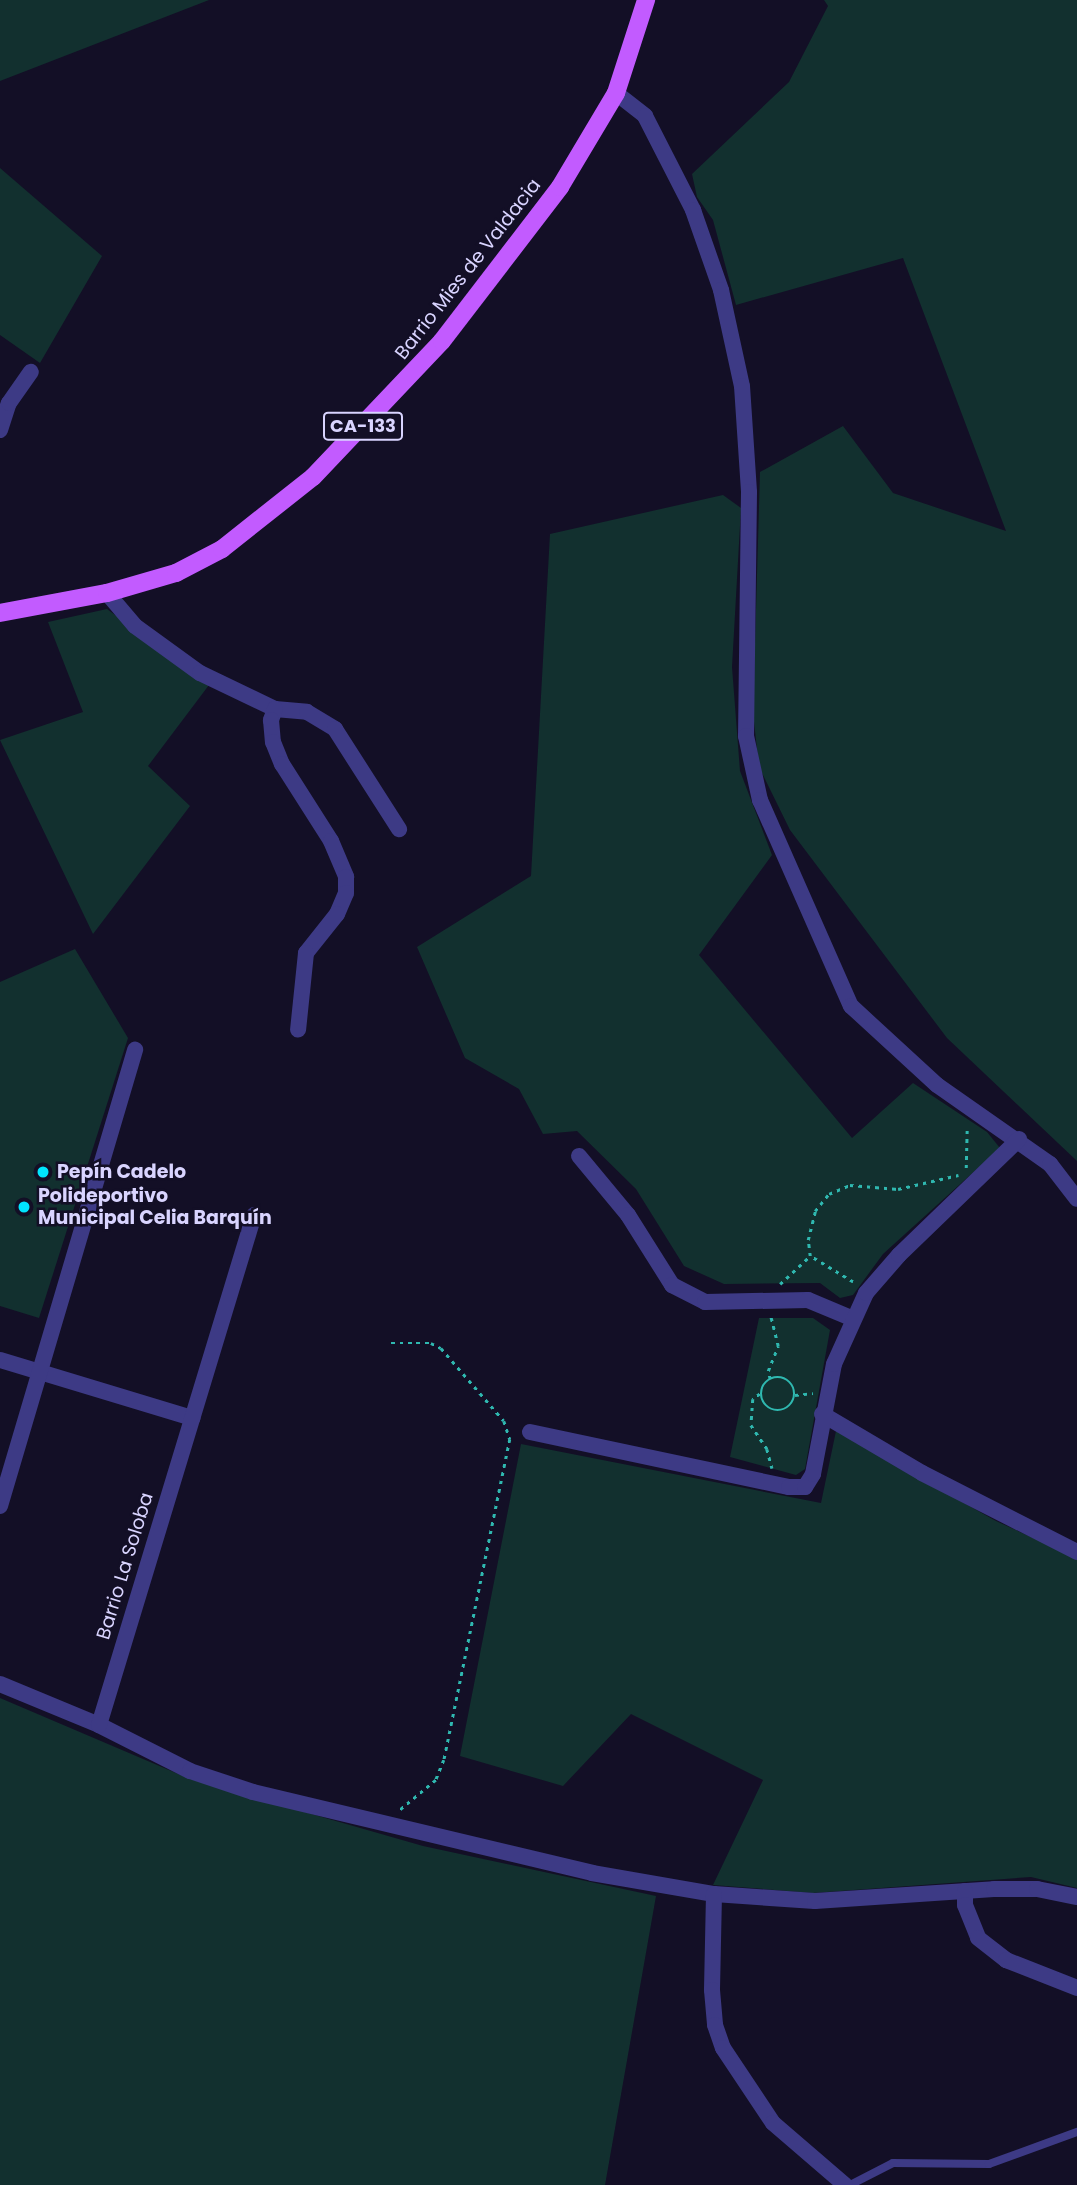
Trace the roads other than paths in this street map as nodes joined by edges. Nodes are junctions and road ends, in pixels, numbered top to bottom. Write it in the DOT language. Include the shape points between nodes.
graph roads {
  1 [pos="646,0"];
  2 [pos="616,93"];
  3 [pos="31,372"];
  4 [pos="0,430"];
  5 [pos="107,593"];
  6 [pos="0,613"];
  7 [pos="275,709"];
  8 [pos="399,829"];
  9 [pos="298,1030"];
  10 [pos="135,1050"];
  11 [pos="1019,1139"];
  12 [pos="579,1156"];
  13 [pos="1077,1199"];
  14 [pos="254,1215"];
  15 [pos="851,1318"];
  16 [pos="0,1360"];
  17 [pos="40,1372"];
  18 [pos="822,1415"];
  19 [pos="192,1418"];
  20 [pos="530,1432"];
  21 [pos="0,1506"];
  22 [pos="1077,1552"];
  23 [pos="0,1684"];
  24 [pos="99,1725"];
  25 [pos="965,1891"];
  26 [pos="714,1894"];
  27 [pos="1077,1897"];
  28 [pos="1077,1988"];
  29 [pos="1077,2132"];
  30 [pos="847,2185"];
  1 -- 2 [label="main road, CA-133"];
  2 -- 5 [label="main road, Barrio Mies de Valdacia / CA-133" via="559,187 487,286 407,382 313,477 222,549 176,573"];
  2 -- 11 [label="street" via="645,116 692,210 721,290 742,386 749,492 746,736 760,800 851,1006 937,1085"];
  3 -- 4 [label="street" via="9,403"];
  5 -- 6 [label="main road, Barrio Mies de Valdacia / CA-133"];
  5 -- 7 [label="street" via="135,626 200,673"];
  7 -- 8 [label="street" via="307,712 335,729"];
  7 -- 9 [label="street" via="271,720 278,753 331,841 346,877 346,892 337,914 306,953"];
  10 -- 17 [label="street"];
  11 -- 13 [label="street" via="1050,1164"];
  11 -- 15 [label="street" via="898,1255"];
  12 -- 15 [label="street" via="628,1215 672,1285 705,1302 808,1300"];
  14 -- 19 [label="street, Barrio La Soloba"];
  15 -- 18 [label="street"];
  16 -- 17 [label="street"];
  17 -- 19 [label="street"];
  17 -- 21 [label="street"];
  18 -- 20 [label="street" via="810,1482 801,1488"];
  18 -- 22 [label="street"];
  19 -- 24 [label="street, Barrio La Soloba"];
  23 -- 24 [label="street"];
  24 -- 26 [label="street" via="190,1771 253,1792 592,1873"];
  25 -- 26 [label="street" via="815,1901"];
  25 -- 27 [label="street" via="1037,1889"];
  25 -- 28 [label="street" via="965,1905 978,1938 1006,1960"];
  26 -- 30 [label="street" via="712,1990 715,2025 723,2048 772,2123"];
  29 -- 30 [label="lane" via="989,2164 893,2163"];
}
